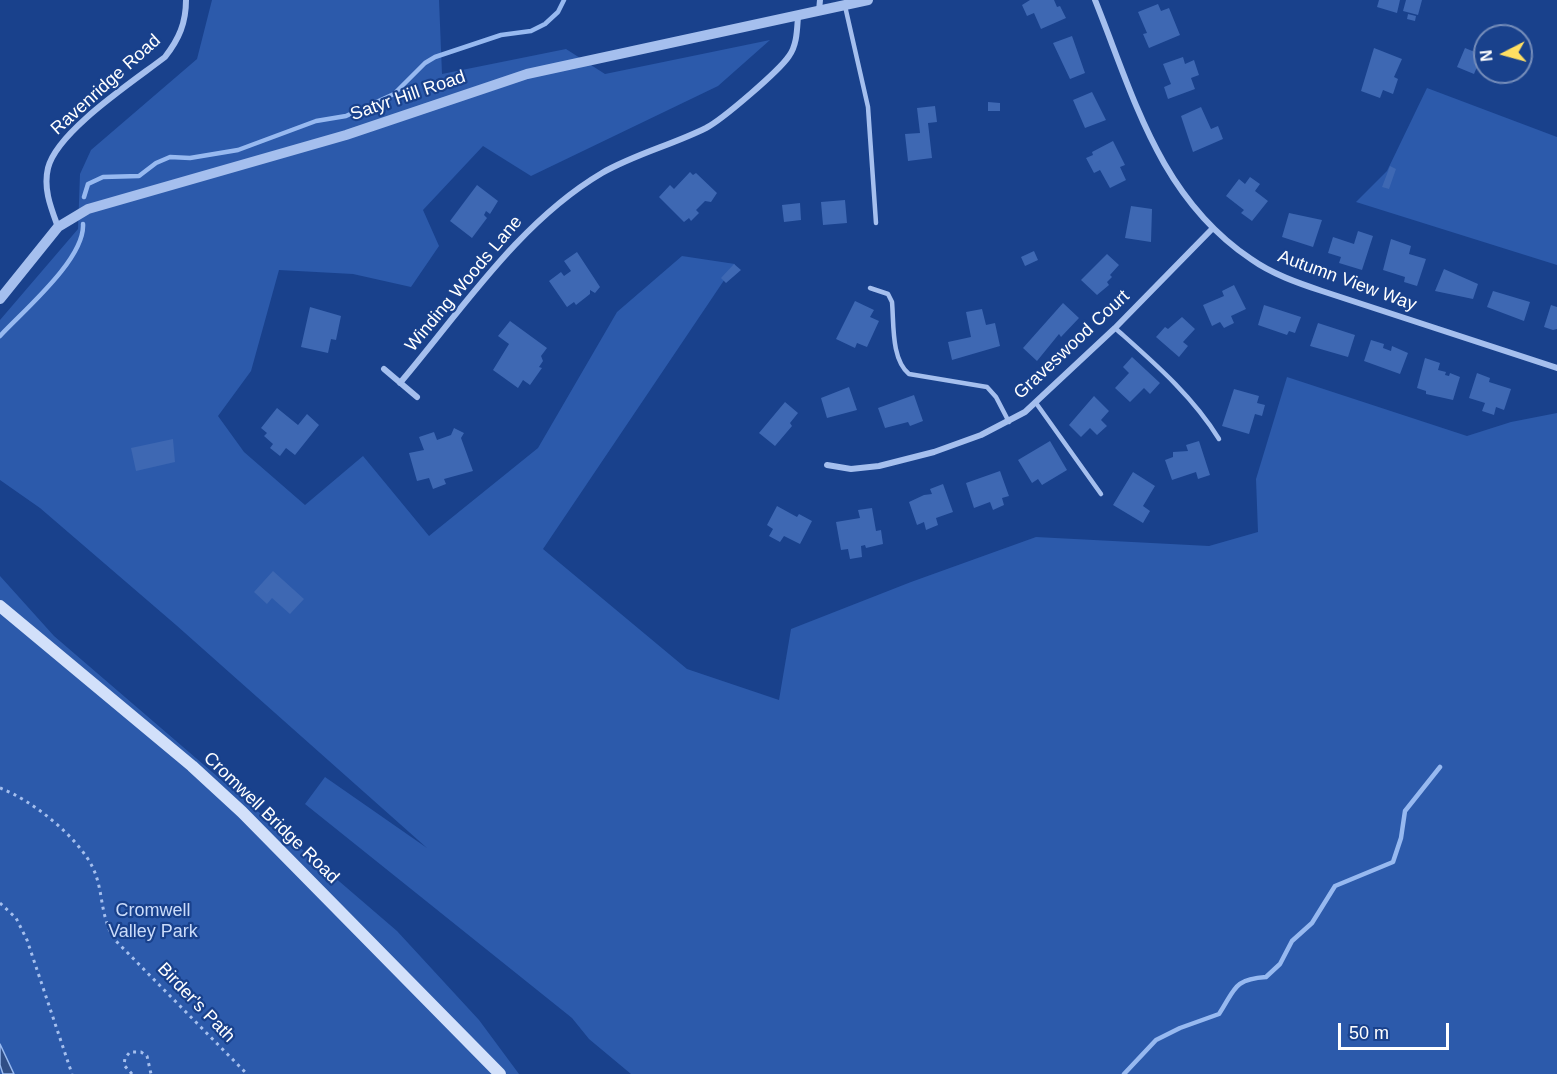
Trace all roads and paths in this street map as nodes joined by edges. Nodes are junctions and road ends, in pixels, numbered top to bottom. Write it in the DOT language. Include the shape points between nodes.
graph roads {
  1 [pos="186,0"];
  2 [pos="820,0"];
  3 [pos="868,0"];
  4 [pos="1095,0"];
  5 [pos="845,6"];
  6 [pos="819,12"];
  7 [pos="798,16"];
  8 [pos="876,223"];
  9 [pos="58,227"];
  10 [pos="1212,229"];
  11 [pos="870,288"];
  12 [pos="0,299"];
  13 [pos="1115,328"];
  14 [pos="1557,368"];
  15 [pos="384,369"];
  16 [pos="400,383"];
  17 [pos="417,397"];
  18 [pos="1036,403"];
  19 [pos="1009,422"];
  20 [pos="1219,439"];
  21 [pos="826,465"];
  22 [pos="1101,494"];
  23 [pos="0,606"];
  24 [pos="0,788"];
  25 [pos="0,903"];
  26 [pos="72,1074"];
  27 [pos="132,1074"];
  28 [pos="151,1074"];
  29 [pos="247,1074"];
  30 [pos="500,1074"];
  1 -- 9 [label="street, Ravenridge Road" via="183,27 165,57 80,124 54,153 47,187"];
  2 -- 6 [label="street"];
  3 -- 5 [label="street, Satyr Hill Road"];
  4 -- 10 [label="street, Autumn View Way" via="1153,145 1178,188"];
  5 -- 6 [label="street, Satyr Hill Road"];
  5 -- 8 [label="lane" via="868,107"];
  6 -- 7 [label="street, Satyr Hill Road"];
  7 -- 9 [label="street, Satyr Hill Road" via="527,74 346,135 82,211"];
  7 -- 16 [label="street, Winding Woods Lane" via="795,45 782,64 707,127 627,159 543,216"];
  9 -- 12 [label="street, Satyr Hill Road"];
  10 -- 13 [label="street, Graveswood Court"];
  10 -- 14 [label="street, Autumn View Way" via="1252,260 1294,281"];
  11 -- 19 [label="lane" via="888,294 892,302 902,368 909,374 987,387"];
  13 -- 18 [label="street, Graveswood Court"];
  13 -- 20 [label="lane" via="1189,397"];
  15 -- 16 [label="street"];
  16 -- 17 [label="street"];
  18 -- 19 [label="street, Graveswood Court"];
  18 -- 22 [label="lane"];
  19 -- 21 [label="street, Graveswood Court" via="934,452 879,466 852,469"];
  23 -- 30 [label="main road, Cromwell Bridge Road" via="242,812"];
  24 -- 29 [label="path, Birder's Path" via="27,799 73,841 93,869 106,924 114,939"];
  25 -- 26 [label="path" via="16,918 27,940"];
  27 -- 28 [label="path" via="124,1065 130,1052 147,1056"];
}
